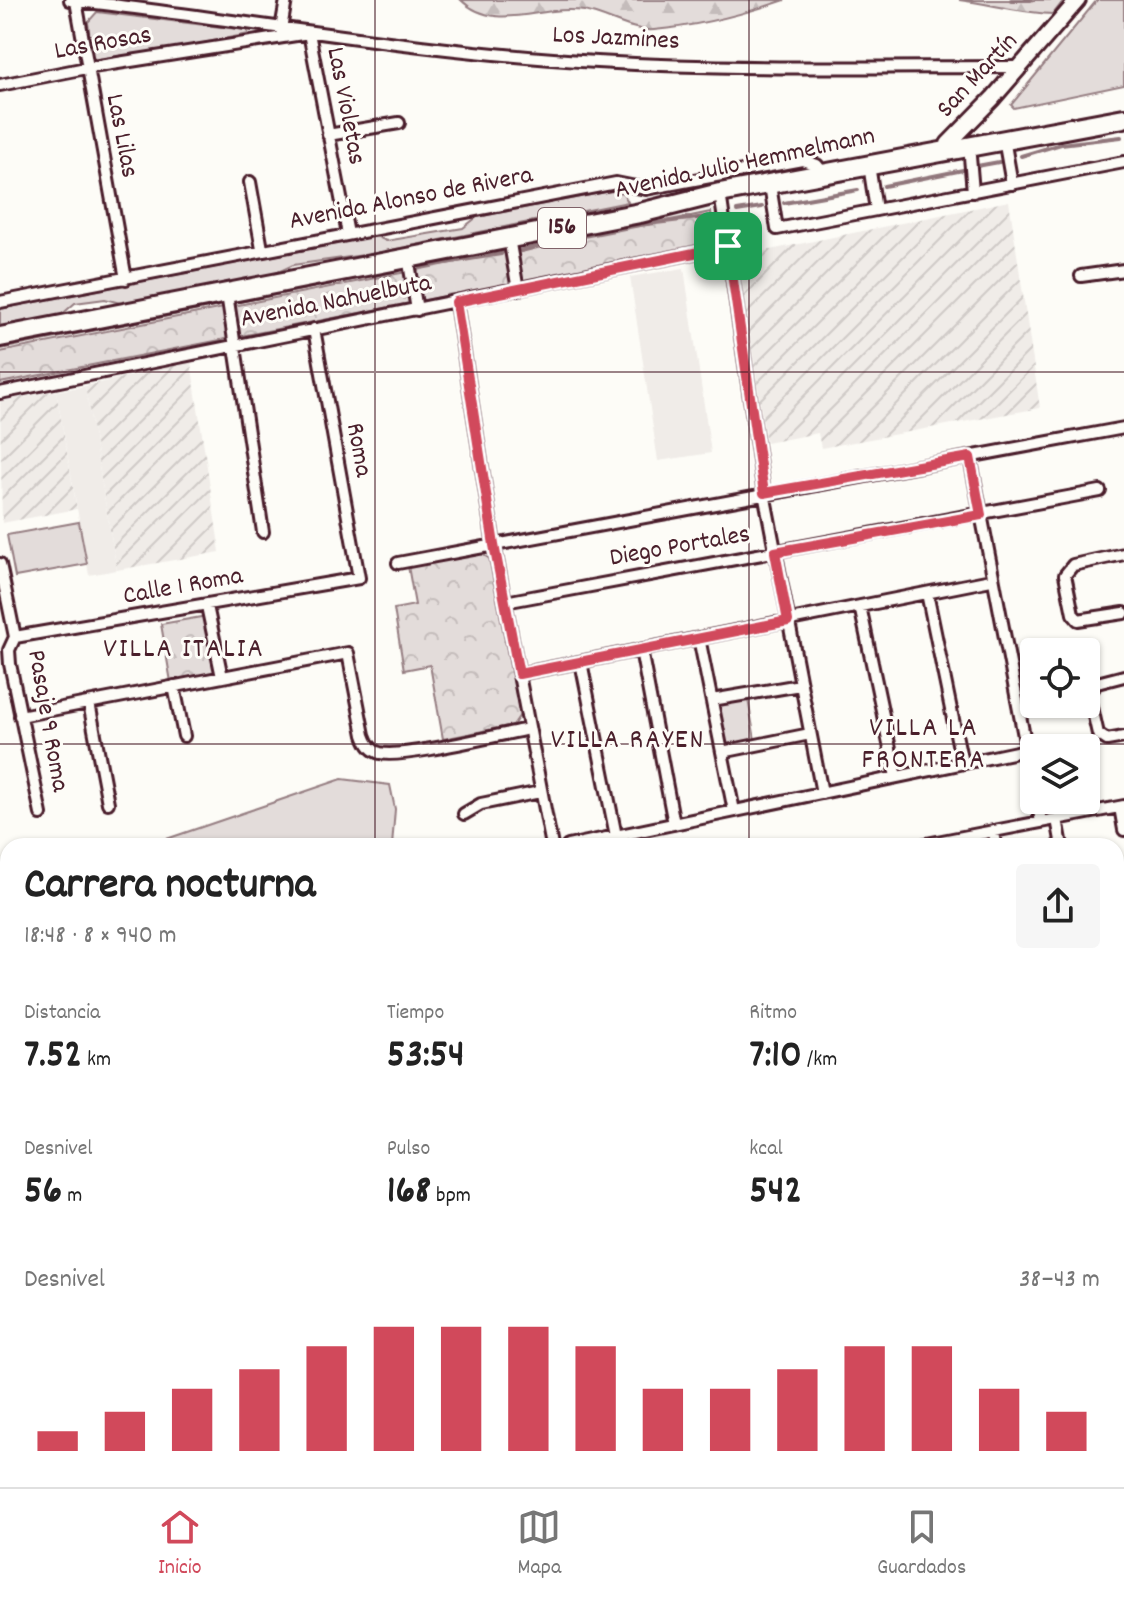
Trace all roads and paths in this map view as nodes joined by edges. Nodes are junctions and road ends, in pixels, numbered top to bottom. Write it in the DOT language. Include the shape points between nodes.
graph roads {
  1 [pos="70,0"];
  2 [pos="286,0"];
  3 [pos="1078,0"];
  4 [pos="76,1"];
  5 [pos="281,29"];
  6 [pos="309,33"];
  7 [pos="1020,67"];
  8 [pos="86,68"];
  9 [pos="0,85"];
  10 [pos="1124,118"];
  11 [pos="399,123"];
  12 [pos="328,135"];
  13 [pos="1003,138"];
  14 [pos="969,145"];
  15 [pos="948,148"];
  16 [pos="1124,162"];
  17 [pos="869,165"];
  18 [pos="825,175"];
  19 [pos="250,182"];
  20 [pos="1012,184"];
  21 [pos="770,185"];
  22 [pos="973,192"];
  23 [pos="720,193"];
  24 [pos="876,210"];
  25 [pos="348,234"];
  26 [pos="509,238"];
  27 [pos="728,246"];
  28 [pos="262,249"];
  29 [pos="408,257"];
  30 [pos="1124,270"];
  31 [pos="1081,276"];
  32 [pos="126,279"];
  33 [pos="518,290"];
  34 [pos="227,294"];
  35 [pos="0,302"];
  36 [pos="456,302"];
  37 [pos="417,310"];
  38 [pos="314,329"];
  39 [pos="0,337"];
  40 [pos="236,344"];
  41 [pos="0,393"];
  42 [pos="1124,428"];
  43 [pos="970,457"];
  44 [pos="1100,491"];
  45 [pos="764,493"];
  46 [pos="981,515"];
  47 [pos="263,532"];
  48 [pos="494,545"];
  49 [pos="775,552"];
  50 [pos="1124,554"];
  51 [pos="398,563"];
  52 [pos="0,564"];
  53 [pos="359,578"];
  54 [pos="991,580"];
  55 [pos="927,593"];
  56 [pos="505,602"];
  57 [pos="207,606"];
  58 [pos="860,606"];
  59 [pos="1124,613"];
  60 [pos="788,621"];
  61 [pos="15,637"];
  62 [pos="699,638"];
  63 [pos="641,650"];
  64 [pos="581,662"];
  65 [pos="519,674"];
  66 [pos="1124,676"];
  67 [pos="222,677"];
  68 [pos="800,685"];
  69 [pos="174,686"];
  70 [pos="712,700"];
  71 [pos="89,703"];
  72 [pos="20,716"];
  73 [pos="529,729"];
  74 [pos="810,734"];
  75 [pos="1023,734"];
  76 [pos="184,736"];
  77 [pos="1124,737"];
  78 [pos="1020,751"];
  79 [pos="722,752"];
  80 [pos="962,763"];
  81 [pos="896,777"];
  82 [pos="540,792"];
  83 [pos="822,793"];
  84 [pos="108,803"];
  85 [pos="1122,806"];
  86 [pos="734,811"];
  87 [pos="41,814"];
  88 [pos="464,814"];
  89 [pos="1040,814"];
  90 [pos="1057,819"];
  91 [pos="1041,822"];
  92 [pos="674,824"];
  93 [pos="1124,830"];
  94 [pos="994,831"];
  95 [pos="616,836"];
  96 [pos="550,838"];
  97 [pos="606,838"];
  98 [pos="958,838"];
  99 [pos="995,838"];
  100 [pos="1061,838"];
  1 -- 4 [label="street, Los Jazmines"];
  2 -- 5 [label="street"];
  3 -- 7 [label="street, San Martín"];
  4 -- 5 [label="street, Los Jazmines"];
  4 -- 8 [label="street, Las Lilas"];
  5 -- 6 [label="street, Los Jazmines"];
  6 -- 7 [label="street, Los Jazmines" via="596,62"];
  6 -- 8 [label="street, Las Rosas"];
  6 -- 12 [label="street, Las Violetas"];
  7 -- 15 [label="street, San Martín"];
  8 -- 9 [label="street, Las Rosas"];
  8 -- 32 [label="street, Las Lilas"];
  10 -- 13 [label="highway, Avenida Julio Hemmelmann / 156"];
  11 -- 12 [label="street"];
  12 -- 25 [label="street, Las Violetas"];
  13 -- 14 [label="highway, Avenida Julio Hemmelmann / 156"];
  13 -- 20 [label="street"];
  14 -- 15 [label="highway, Avenida Julio Hemmelmann / 156"];
  14 -- 22 [label="street"];
  15 -- 17 [label="highway, Avenida Julio Hemmelmann / 156"];
  16 -- 20 [label="street"];
  17 -- 18 [label="highway, Avenida Julio Hemmelmann / 156"];
  17 -- 24 [label="street"];
  18 -- 21 [label="highway, Avenida Julio Hemmelmann / 156"];
  18 -- 25 [label="street, Avenida Alonso de Rivera" via="817,165 802,160 646,189 616,183"];
  19 -- 28 [label="street"];
  20 -- 22 [label="street"];
  21 -- 23 [label="highway, Avenida Julio Hemmelmann / 156"];
  21 -- 24 [label="street" via="777,229"];
  22 -- 24 [label="street"];
  23 -- 26 [label="highway, Avenida Julio Hemmelmann / 156"];
  23 -- 27 [label="street"];
  25 -- 28 [label="street, Avenida Alonso de Rivera"];
  26 -- 29 [label="highway, Avenida Julio Hemmelmann / 156"];
  26 -- 33 [label="street"];
  27 -- 33 [label="street, Avenida Nahuelbuta"];
  27 -- 45 [label="street"];
  28 -- 32 [label="street, Avenida Alonso de Rivera"];
  29 -- 34 [label="highway, Avenida Julio Hemmelmann / 156"];
  29 -- 37 [label="street"];
  30 -- 31 [label="street"];
  32 -- 35 [label="street, Avenida Alonso de Rivera"];
  33 -- 36 [label="street, Avenida Nahuelbuta"];
  34 -- 39 [label="highway, Avenida Julio Hemmelmann / 156"];
  34 -- 40 [label="street"];
  36 -- 37 [label="street, Avenida Nahuelbuta"];
  36 -- 48 [label="street"];
  37 -- 38 [label="street, Avenida Nahuelbuta"];
  38 -- 40 [label="street, Avenida Nahuelbuta"];
  38 -- 53 [label="street, Roma"];
  40 -- 41 [label="street, Avenida Nahuelbuta"];
  40 -- 47 [label="street"];
  42 -- 43 [label="street"];
  43 -- 45 [label="street"];
  43 -- 46 [label="street"];
  44 -- 46 [label="street, Diego Portales"];
  45 -- 48 [label="street"];
  45 -- 49 [label="street"];
  46 -- 49 [label="street, Diego Portales"];
  46 -- 54 [label="street"];
  48 -- 51 [label="street"];
  48 -- 56 [label="street"];
  49 -- 56 [label="street, Diego Portales"];
  49 -- 60 [label="street"];
  50 -- 59 [label="street" via="1073,565 1065,575 1078,620"];
  52 -- 61 [label="street, Pasaje 9 Roma"];
  53 -- 57 [label="street, Calle 1 Roma"];
  54 -- 55 [label="street"];
  54 -- 75 [label="street"];
  55 -- 58 [label="street"];
  55 -- 80 [label="street"];
  56 -- 65 [label="street"];
  57 -- 61 [label="street, Calle 1 Roma"];
  57 -- 67 [label="street"];
  58 -- 60 [label="street"];
  58 -- 81 [label="street"];
  60 -- 62 [label="street"];
  60 -- 68 [label="street"];
  61 -- 72 [label="street, Pasaje 9 Roma" via="9,650"];
  62 -- 63 [label="street"];
  62 -- 70 [label="street"];
  63 -- 64 [label="street"];
  63 -- 92 [label="street"];
  64 -- 65 [label="street"];
  64 -- 95 [label="street"];
  65 -- 73 [label="street"];
  66 -- 77 [label="street" via="1094,684 1089,694 1098,734 1107,740"];
  67 -- 69 [label="street"];
  67 -- 73 [label="street" via="348,653 369,746 386,754"];
  68 -- 70 [label="street"];
  68 -- 74 [label="street"];
  69 -- 71 [label="street"];
  69 -- 76 [label="street"];
  70 -- 79 [label="street"];
  71 -- 72 [label="street"];
  71 -- 84 [label="street"];
  72 -- 87 [label="street, Pasaje 9 Roma"];
  73 -- 82 [label="street"];
  74 -- 79 [label="street"];
  74 -- 83 [label="street"];
  78 -- 80 [label="street"];
  79 -- 86 [label="street"];
  80 -- 81 [label="street"];
  81 -- 83 [label="street"];
  82 -- 88 [label="street" via="481,804"];
  82 -- 96 [label="street"];
  83 -- 86 [label="street"];
  85 -- 90 [label="street"];
  85 -- 93 [label="street"];
  86 -- 92 [label="street"];
  89 -- 91 [label="street"];
  90 -- 91 [label="street"];
  90 -- 100 [label="street"];
  91 -- 94 [label="street"];
  92 -- 95 [label="street"];
  94 -- 98 [label="street"];
  94 -- 99 [label="street"];
  95 -- 97 [label="street"];
}
